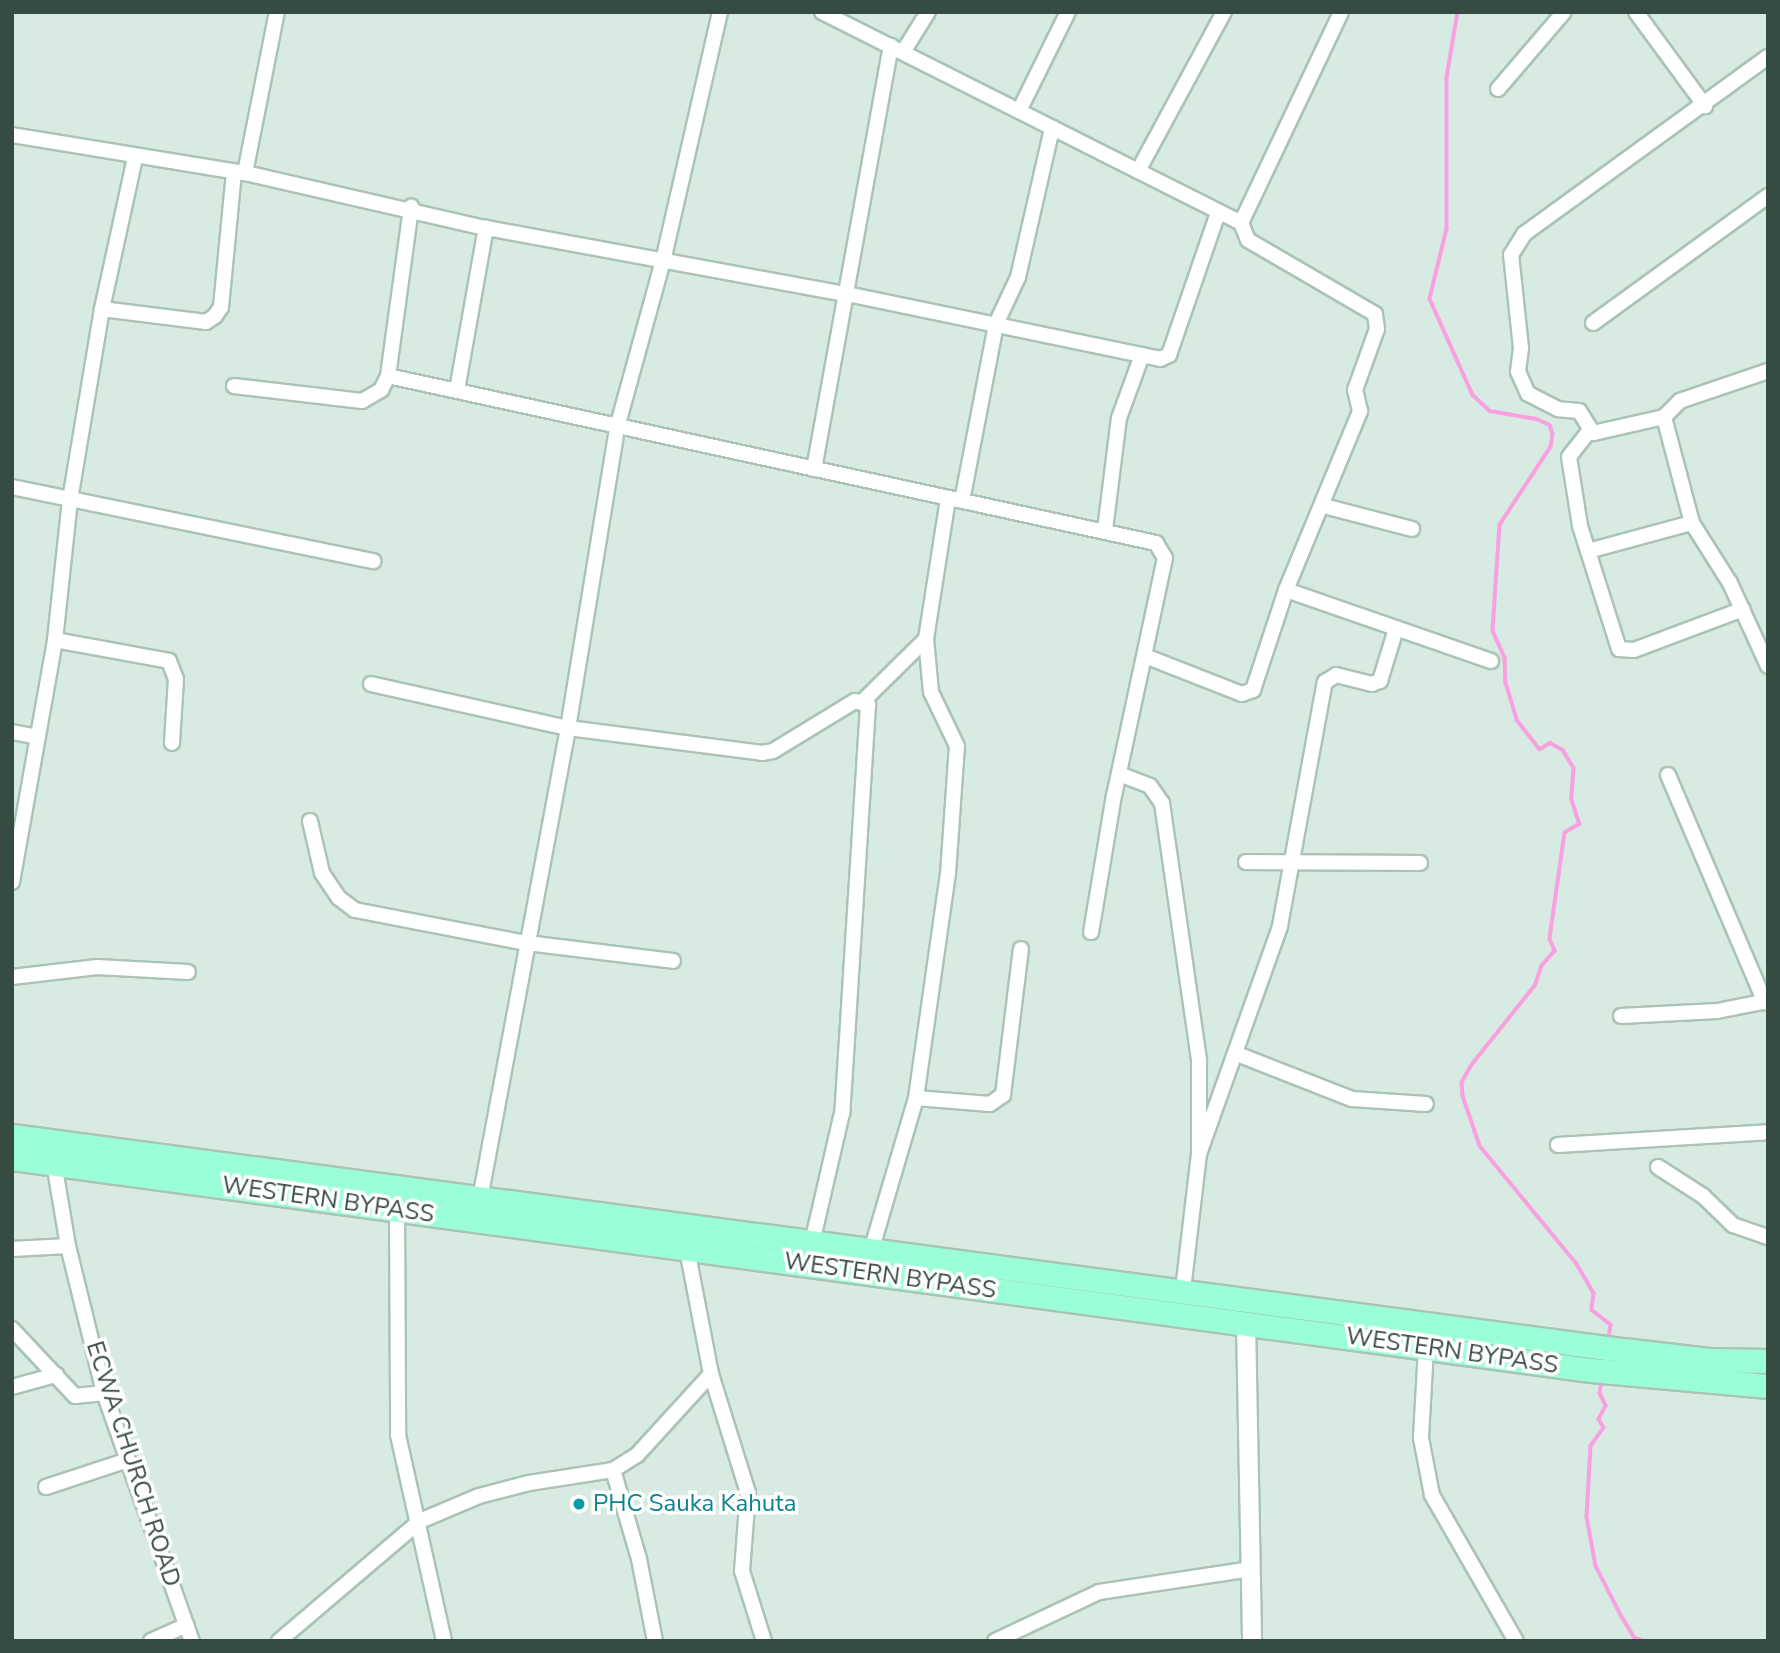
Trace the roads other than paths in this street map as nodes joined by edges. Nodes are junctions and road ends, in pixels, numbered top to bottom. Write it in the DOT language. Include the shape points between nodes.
graph roads {
  1 [pos="277,12"];
  2 [pos="720,12"];
  3 [pos="822,12"];
  4 [pos="860,12"];
  5 [pos="928,12"];
  6 [pos="1068,12"];
  7 [pos="1224,12"];
  8 [pos="1341,12"];
  9 [pos="1564,12"];
  10 [pos="1636,12"];
  11 [pos="853,27"];
  12 [pos="897,49"];
  13 [pos="1768,57"];
  14 [pos="1498,89"];
  15 [pos="1705,106"];
  16 [pos="1019,111"];
  17 [pos="1052,128"];
  18 [pos="12,135"];
  19 [pos="135,158"];
  20 [pos="1138,171"];
  21 [pos="240,173"];
  22 [pos="1768,196"];
  23 [pos="411,207"];
  24 [pos="1218,213"];
  25 [pos="1241,223"];
  26 [pos="486,228"];
  27 [pos="663,261"];
  28 [pos="847,294"];
  29 [pos="102,309"];
  30 [pos="1593,323"];
  31 [pos="996,324"];
  32 [pos="1142,355"];
  33 [pos="1768,371"];
  34 [pos="388,376"];
  35 [pos="234,386"];
  36 [pos="457,390"];
  37 [pos="1664,418"];
  38 [pos="618,424"];
  39 [pos="1590,430"];
  40 [pos="814,469"];
  41 [pos="12,487"];
  42 [pos="70,500"];
  43 [pos="955,500"];
  44 [pos="1324,506"];
  45 [pos="1692,523"];
  46 [pos="1412,529"];
  47 [pos="1105,530"];
  48 [pos="1588,551"];
  49 [pos="374,562"];
  50 [pos="1286,590"];
  51 [pos="1743,609"];
  52 [pos="1396,629"];
  53 [pos="926,639"];
  54 [pos="55,640"];
  55 [pos="1145,656"];
  56 [pos="1491,661"];
  57 [pos="1768,666"];
  58 [pos="371,684"];
  59 [pos="864,700"];
  60 [pos="568,728"];
  61 [pos="12,732"];
  62 [pos="38,737"];
  63 [pos="172,743"];
  64 [pos="1119,774"];
  65 [pos="1668,775"];
  66 [pos="310,821"];
  67 [pos="1292,859"];
  68 [pos="1246,862"];
  69 [pos="1420,863"];
  70 [pos="12,882"];
  71 [pos="1091,932"];
  72 [pos="527,943"];
  73 [pos="1021,949"];
  74 [pos="673,961"];
  75 [pos="188,972"];
  76 [pos="12,977"];
  77 [pos="1766,1002"];
  78 [pos="1621,1016"];
  79 [pos="1237,1054"];
  80 [pos="916,1098"];
  81 [pos="1426,1104"];
  82 [pos="1768,1132"];
  83 [pos="12,1136"];
  84 [pos="1558,1144"];
  85 [pos="1199,1154"];
  86 [pos="12,1158"];
  87 [pos="54,1163"];
  88 [pos="1658,1167"];
  89 [pos="479,1209"];
  90 [pos="397,1210"];
  91 [pos="1768,1237"];
  92 [pos="812,1243"];
  93 [pos="68,1245"];
  94 [pos="12,1248"];
  95 [pos="687,1249"];
  96 [pos="871,1251"];
  97 [pos="1183,1290"];
  98 [pos="1246,1323"];
  99 [pos="12,1329"];
  100 [pos="1426,1348"];
  101 [pos="1768,1361"];
  102 [pos="711,1374"];
  103 [pos="56,1375"];
  104 [pos="1768,1386"];
  105 [pos="12,1387"];
  106 [pos="104,1393"];
  107 [pos="128,1460"];
  108 [pos="613,1470"];
  109 [pos="46,1487"];
  110 [pos="420,1521"];
  111 [pos="1251,1569"];
  112 [pos="187,1625"];
  113 [pos="151,1641"];
  114 [pos="192,1641"];
  115 [pos="279,1641"];
  116 [pos="444,1641"];
  117 [pos="655,1641"];
  118 [pos="764,1641"];
  119 [pos="995,1641"];
  120 [pos="1252,1641"];
  121 [pos="1516,1641"];
  1 -- 21 [label="street"];
  2 -- 27 [label="street"];
  3 -- 11 [label="street"];
  4 -- 11 [label="street"];
  5 -- 12 [label="street"];
  6 -- 16 [label="street"];
  7 -- 20 [label="street"];
  8 -- 25 [label="street"];
  9 -- 14 [label="street"];
  10 -- 15 [label="street"];
  11 -- 12 [label="street"];
  12 -- 16 [label="street"];
  12 -- 28 [label="street"];
  13 -- 15 [label="street"];
  15 -- 39 [label="street" via="1515,243 1511,255 1521,383 1535,398 1558,409 1578,411"];
  16 -- 17 [label="street"];
  17 -- 20 [label="street"];
  17 -- 31 [label="street" via="1018,277"];
  18 -- 19 [label="street"];
  19 -- 21 [label="street"];
  19 -- 29 [label="street"];
  20 -- 24 [label="street"];
  21 -- 23 [label="street"];
  21 -- 29 [label="street" via="221,307 215,316 206,322"];
  22 -- 30 [label="street"];
  23 -- 26 [label="street"];
  23 -- 34 [label="street"];
  24 -- 25 [label="street"];
  24 -- 32 [label="street" via="1169,355 1160,359"];
  25 -- 44 [label="street" via="1248,240 1371,310 1378,321 1355,390 1360,411"];
  26 -- 27 [label="street"];
  26 -- 36 [label="street"];
  27 -- 28 [label="street"];
  27 -- 38 [label="street"];
  28 -- 31 [label="street"];
  28 -- 40 [label="street"];
  29 -- 42 [label="street"];
  31 -- 32 [label="street"];
  31 -- 43 [label="street"];
  32 -- 47 [label="street" via="1119,418"];
  33 -- 37 [label="street" via="1679,401"];
  34 -- 35 [label="street" via="381,390 362,401"];
  34 -- 36 [label="street"];
  36 -- 38 [label="street"];
  37 -- 39 [label="street" via="1599,433"];
  37 -- 45 [label="street"];
  38 -- 40 [label="street"];
  38 -- 60 [label="street"];
  39 -- 48 [label="street" via="1569,457"];
  40 -- 43 [label="street"];
  41 -- 42 [label="street"];
  42 -- 49 [label="street"];
  42 -- 54 [label="street"];
  43 -- 47 [label="street"];
  43 -- 53 [label="street"];
  44 -- 46 [label="street"];
  44 -- 50 [label="street"];
  45 -- 48 [label="street"];
  45 -- 51 [label="street"];
  47 -- 55 [label="street" via="1156,543 1164,551"];
  48 -- 51 [label="street" via="1615,643 1626,652"];
  50 -- 52 [label="street"];
  50 -- 55 [label="street" via="1251,693 1242,694"];
  51 -- 57 [label="street"];
  52 -- 56 [label="street"];
  52 -- 67 [label="street" via="1380,681 1372,684 1336,675 1325,682"];
  53 -- 59 [label="street"];
  53 -- 80 [label="street" via="931,692 957,746 948,874"];
  54 -- 62 [label="street"];
  54 -- 63 [label="street" via="169,661 176,679"];
  55 -- 64 [label="street"];
  58 -- 60 [label="street"];
  59 -- 60 [label="street" via="762,752"];
  59 -- 92 [label="street" via="869,714 842,1113"];
  60 -- 72 [label="street"];
  61 -- 62 [label="street"];
  62 -- 70 [label="street"];
  64 -- 71 [label="street"];
  64 -- 85 [label="street" via="1150,786 1162,803 1199,1061"];
  65 -- 77 [label="street"];
  66 -- 72 [label="street" via="322,873 338,898 355,910"];
  67 -- 68 [label="street"];
  67 -- 69 [label="street"];
  67 -- 79 [label="street" via="1280,926"];
  72 -- 74 [label="street"];
  72 -- 89 [label="street"];
  73 -- 80 [label="street" via="1003,1095 990,1104"];
  75 -- 76 [label="street" via="97,967"];
  77 -- 78 [label="street" via="1717,1012"];
  79 -- 81 [label="street" via="1352,1099"];
  79 -- 85 [label="street"];
  80 -- 96 [label="street"];
  82 -- 84 [label="street"];
  83 -- 89 [label="main road, WESTERN BYPASS"];
  85 -- 97 [label="street"];
  86 -- 87 [label="main road, WESTERN BYPASS"];
  87 -- 90 [label="main road, WESTERN BYPASS"];
  87 -- 93 [label="street, ECWA CHURCH ROAD"];
  88 -- 91 [label="street" via="1703,1196 1733,1225"];
  89 -- 90 [label="main road, WESTERN BYPASS"];
  89 -- 92 [label="main road, WESTERN BYPASS"];
  89 -- 95 [label="main road, WESTERN BYPASS"];
  90 -- 110 [label="street" via="398,1435"];
  92 -- 96 [label="main road, WESTERN BYPASS"];
  93 -- 94 [label="street"];
  93 -- 106 [label="street, ECWA CHURCH ROAD"];
  95 -- 98 [label="main road, WESTERN BYPASS"];
  95 -- 102 [label="street"];
  96 -- 97 [label="main road, WESTERN BYPASS"];
  97 -- 101 [label="main road, WESTERN BYPASS" via="1623,1350 1708,1360"];
  98 -- 100 [label="main road, WESTERN BYPASS"];
  98 -- 111 [label="street"];
  99 -- 103 [label="street"];
  100 -- 104 [label="main road, WESTERN BYPASS" via="1704,1383"];
  100 -- 121 [label="street" via="1421,1438 1432,1495"];
  102 -- 108 [label="street" via="637,1455"];
  102 -- 118 [label="street" via="748,1493 742,1570"];
  103 -- 105 [label="street"];
  103 -- 106 [label="street" via="80,1399"];
  106 -- 107 [label="street, ECWA CHURCH ROAD"];
  107 -- 109 [label="street"];
  107 -- 112 [label="street, ECWA CHURCH ROAD"];
  108 -- 110 [label="street" via="479,1496"];
  108 -- 117 [label="street" via="639,1559"];
  110 -- 115 [label="street"];
  110 -- 116 [label="street"];
  111 -- 119 [label="street" via="1099,1592"];
  111 -- 120 [label="street"];
  112 -- 113 [label="street"];
  112 -- 114 [label="street, ECWA CHURCH ROAD"];
}
